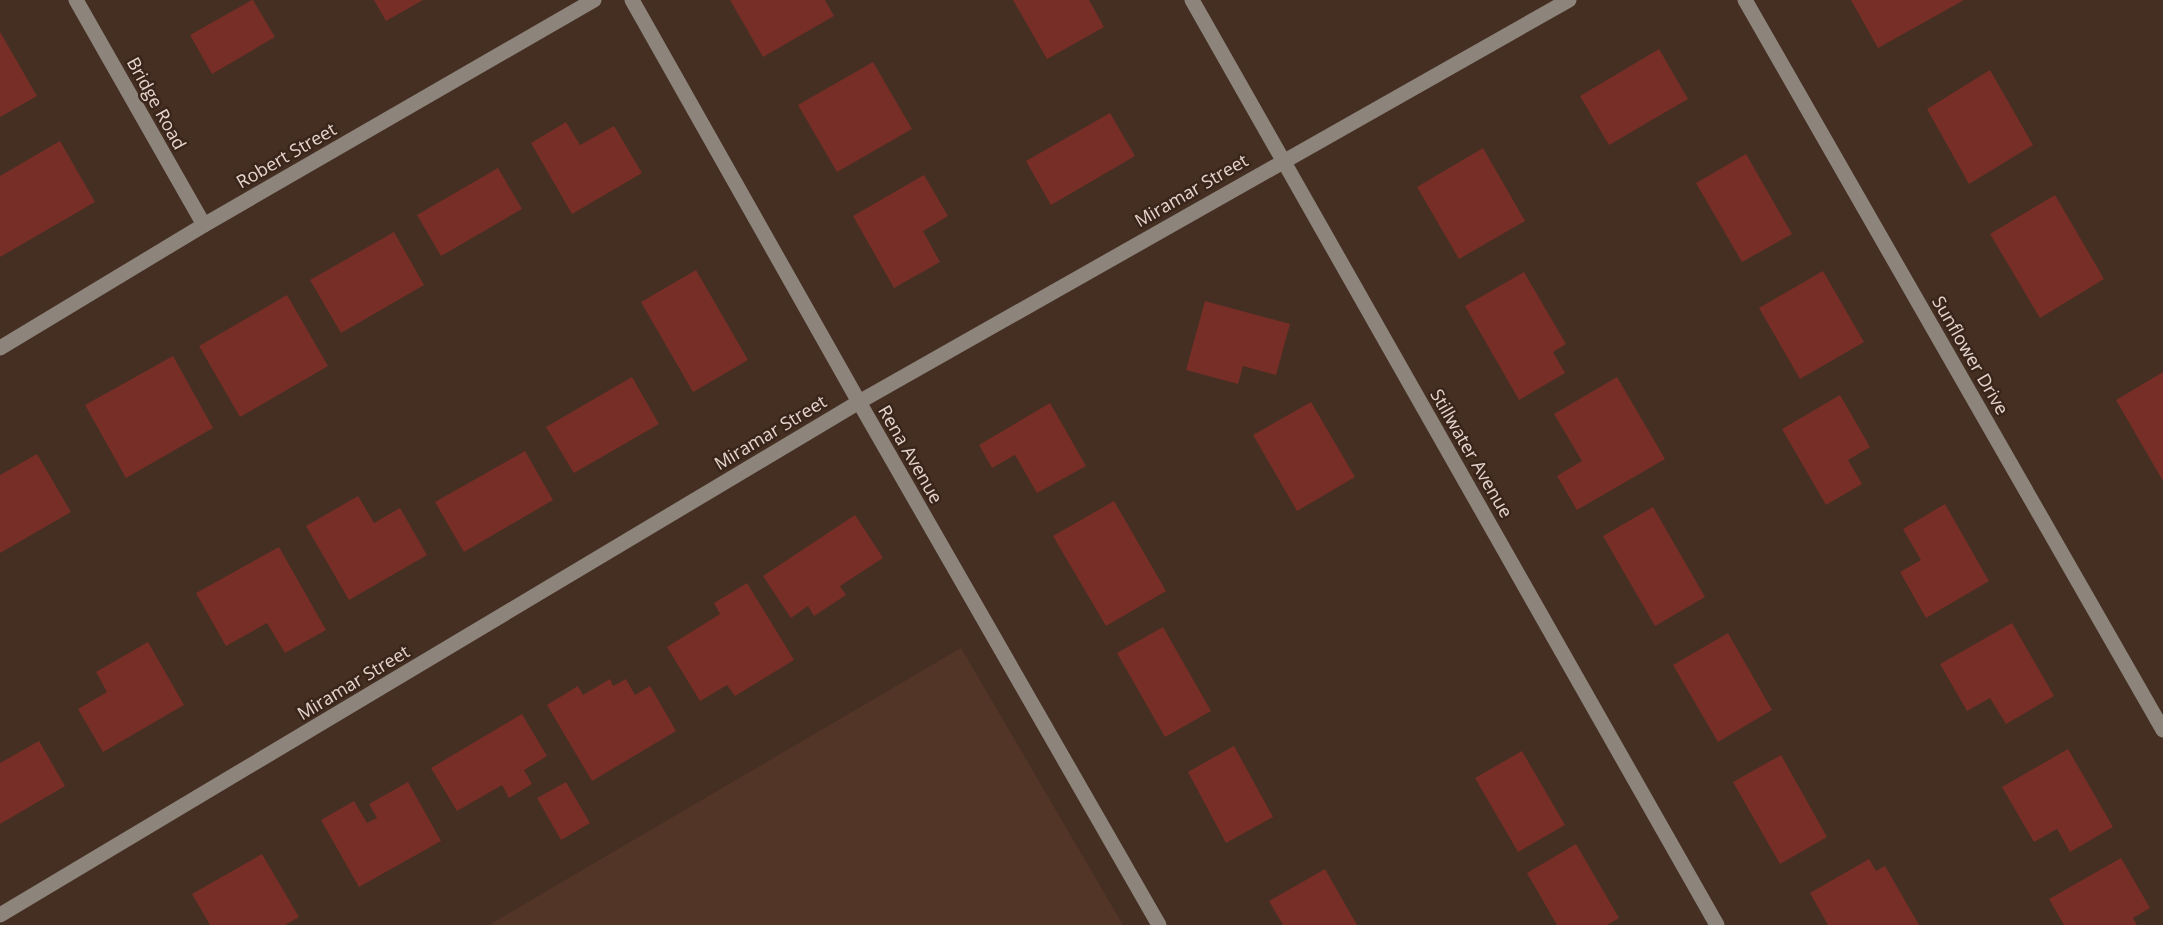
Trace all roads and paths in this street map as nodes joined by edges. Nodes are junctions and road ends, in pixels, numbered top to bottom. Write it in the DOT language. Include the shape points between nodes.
graph roads {
  1 [pos="76,0"];
  2 [pos="594,0"];
  3 [pos="632,0"];
  4 [pos="1192,0"];
  5 [pos="1569,0"];
  6 [pos="1745,0"];
  7 [pos="1283,160"];
  8 [pos="204,225"];
  9 [pos="0,348"];
  10 [pos="859,402"];
  11 [pos="2163,730"];
  12 [pos="0,915"];
  13 [pos="1159,925"];
  14 [pos="1717,925"];
  1 -- 8 [label="street, Bridge Road"];
  2 -- 8 [label="street, Robert Street"];
  3 -- 10 [label="street, Rena Avenue"];
  4 -- 7 [label="street, Stillwater Avenue"];
  5 -- 7 [label="street, Miramar Street"];
  6 -- 11 [label="street, Sunflower Drive"];
  7 -- 10 [label="street, Miramar Street"];
  7 -- 14 [label="street, Stillwater Avenue"];
  8 -- 9 [label="street, Robert Street"];
  10 -- 12 [label="street, Miramar Street"];
  10 -- 13 [label="street, Rena Avenue"];
}
